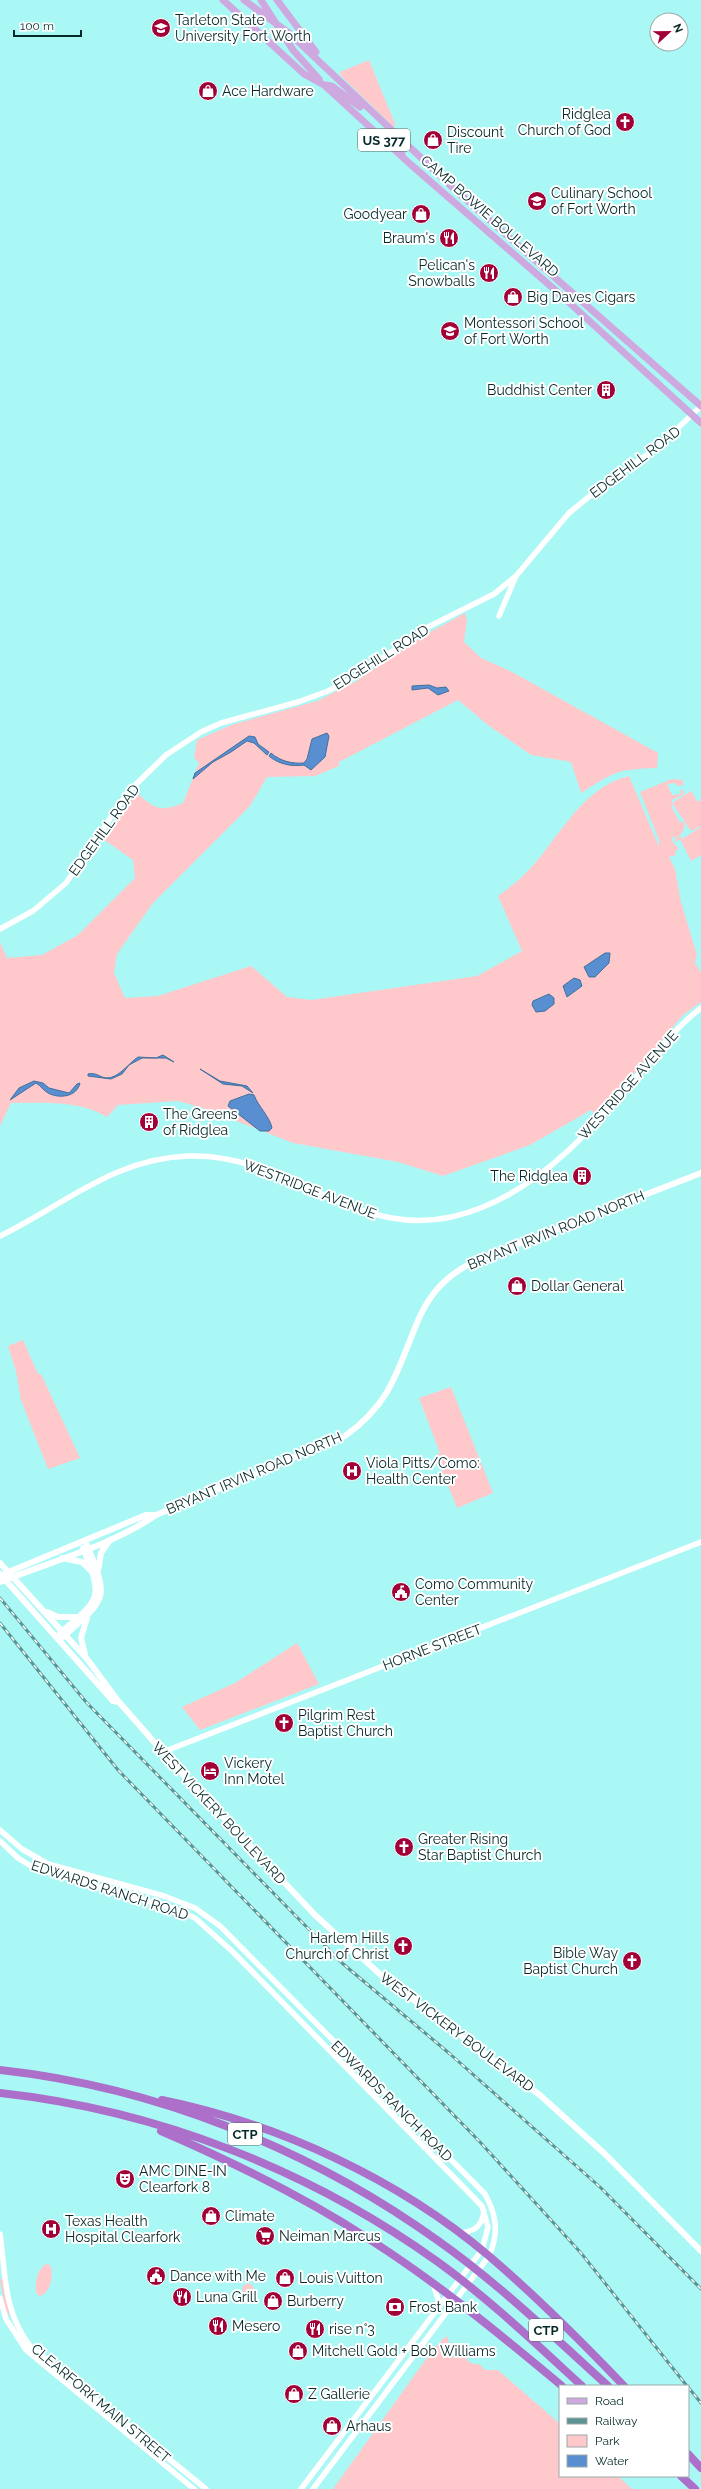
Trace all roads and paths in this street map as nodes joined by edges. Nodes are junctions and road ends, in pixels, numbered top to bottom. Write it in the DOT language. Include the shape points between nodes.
graph roads {
  1 [pos="223,0"];
  2 [pos="244,0"];
  3 [pos="261,0"];
  4 [pos="277,0"];
  5 [pos="273,20"];
  6 [pos="332,71"];
  7 [pos="324,85"];
  8 [pos="357,116"];
  9 [pos="375,116"];
  10 [pos="397,136"];
  11 [pos="403,157"];
  12 [pos="453,188"];
  13 [pos="447,195"];
  14 [pos="488,218"];
  15 [pos="482,226"];
  16 [pos="626,342"];
  17 [pos="619,350"];
  18 [pos="701,406"];
  19 [pos="693,416"];
  20 [pos="701,423"];
  21 [pos="516,576"];
  22 [pos="499,616"];
  23 [pos="0,929"];
  24 [pos="701,1008"];
  25 [pos="701,1173"];
  26 [pos="0,1236"];
  27 [pos="155,1515"];
  28 [pos="110,1540"];
  29 [pos="83,1542"];
  30 [pos="701,1542"];
  31 [pos="86,1549"];
  32 [pos="61,1558"];
  33 [pos="0,1563"];
  34 [pos="26,1568"];
  35 [pos="95,1573"];
  36 [pos="0,1575"];
  37 [pos="0,1582"];
  38 [pos="30,1596"];
  39 [pos="88,1615"];
  40 [pos="78,1617"];
  41 [pos="61,1635"];
  42 [pos="87,1659"];
  43 [pos="119,1702"];
  44 [pos="163,1752"];
  45 [pos="0,1831"];
  46 [pos="0,1841"];
  47 [pos="67,1869"];
  48 [pos="65,1878"];
  49 [pos="226,1932"];
  50 [pos="219,1939"];
  51 [pos="0,2070"];
  52 [pos="90,2085"];
  53 [pos="2,2093"];
  54 [pos="127,2117"];
  55 [pos="484,2210"];
  56 [pos="458,2233"];
  57 [pos="0,2234"];
  58 [pos="482,2250"];
  59 [pos="701,2251"];
  60 [pos="489,2256"];
  61 [pos="2,2260"];
  62 [pos="0,2268"];
  63 [pos="433,2283"];
  64 [pos="448,2296"];
  65 [pos="0,2298"];
  66 [pos="456,2301"];
  67 [pos="436,2312"];
  68 [pos="416,2339"];
  69 [pos="396,2362"];
  70 [pos="405,2364"];
  71 [pos="561,2385"];
  72 [pos="581,2385"];
  73 [pos="607,2385"];
  74 [pos="623,2385"];
  75 [pos="389,2386"];
  76 [pos="689,2455"];
  77 [pos="689,2460"];
  78 [pos="701,2470"];
  79 [pos="681,2477"];
  80 [pos="693,2487"];
  81 [pos="194,2489"];
  82 [pos="206,2489"];
  83 [pos="301,2489"];
  84 [pos="313,2489"];
  1 -- 7 [label="main road, CAMP BOWIE BOULEVARD / US 377" via="304,74"];
  2 -- 5 [label="main road, CAMP BOWIE BOULEVARD / US 377"];
  3 -- 5 [label="main road"];
  4 -- 6 [label="main road"];
  5 -- 6 [label="main road, CAMP BOWIE BOULEVARD / US 377"];
  5 -- 7 [label="main road" via="299,58"];
  6 -- 9 [label="main road, CAMP BOWIE BOULEVARD / US 377"];
  7 -- 8 [label="main road, CAMP BOWIE BOULEVARD / US 377"];
  7 -- 9 [label="main road" via="332,86"];
  8 -- 10 [label="main road" via="368,120 388,137"];
  8 -- 11 [label="main road, CAMP BOWIE BOULEVARD / US 377"];
  9 -- 10 [label="main road, CAMP BOWIE BOULEVARD / US 377"];
  10 -- 11 [label="main road"];
  10 -- 12 [label="main road, CAMP BOWIE BOULEVARD / US 377"];
  11 -- 13 [label="main road, CAMP BOWIE BOULEVARD / US 377"];
  12 -- 13 [label="main road"];
  12 -- 14 [label="main road, CAMP BOWIE BOULEVARD / US 377"];
  13 -- 15 [label="main road, CAMP BOWIE BOULEVARD / US 377"];
  14 -- 15 [label="main road"];
  14 -- 16 [label="main road, CAMP BOWIE BOULEVARD / US 377"];
  15 -- 17 [label="main road, CAMP BOWIE BOULEVARD / US 377"];
  16 -- 17 [label="main road"];
  16 -- 18 [label="main road, CAMP BOWIE BOULEVARD / US 377"];
  17 -- 19 [label="main road, CAMP BOWIE BOULEVARD / US 377"];
  18 -- 19 [label="street, EDGEHILL ROAD"];
  19 -- 20 [label="main road, CAMP BOWIE BOULEVARD / US 377"];
  19 -- 21 [label="street, EDGEHILL ROAD" via="658,447 602,486 569,513"];
  21 -- 22 [label="street"];
  21 -- 23 [label="street, EDGEHILL ROAD" via="494,594 428,627 351,679 328,691 221,723 183,743 166,755 128,792 66,883 33,911"];
  24 -- 26 [label="street, WESTRIDGE AVENUE" via="668,1038 576,1144 540,1174 494,1202 470,1212 438,1219 384,1218 353,1208 254,1166 215,1157 190,1156 152,1160 113,1173"];
  25 -- 27 [label="main road, BRYANT IRVIN ROAD NORTH" via="482,1258 458,1270 445,1280 427,1301 387,1391 359,1426 332,1443"];
  27 -- 28 [label="main road, BRYANT IRVIN ROAD NORTH" via="149,1522"];
  27 -- 29 [label="main road, BRYANT IRVIN ROAD NORTH" via="146,1515"];
  28 -- 31 [label="main road, BRYANT IRVIN ROAD NORTH"];
  28 -- 35 [label="main road" via="101,1553"];
  29 -- 31 [label="main road"];
  29 -- 34 [label="main road, BRYANT IRVIN ROAD NORTH"];
  30 -- 44 [label="street, HORNE STREET"];
  31 -- 32 [label="main road, BRYANT IRVIN ROAD NORTH"];
  31 -- 35 [label="main road"];
  32 -- 34 [label="main road, BRYANT IRVIN ROAD NORTH"];
  32 -- 35 [label="main road" via="82,1562"];
  33 -- 38 [label="main road, WEST VICKERY BOULEVARD"];
  34 -- 36 [label="main road"];
  34 -- 37 [label="main road"];
  35 -- 39 [label="main road" via="102,1594"];
  35 -- 40 [label="main road" via="96,1597"];
  36 -- 41 [label="main road, WEST VICKERY BOULEVARD"];
  38 -- 40 [label="main road" via="58,1617"];
  38 -- 41 [label="main road, WEST VICKERY BOULEVARD"];
  39 -- 41 [label="main road"];
  39 -- 42 [label="main road" via="81,1638"];
  40 -- 41 [label="main road"];
  41 -- 42 [label="main road, WEST VICKERY BOULEVARD"];
  41 -- 43 [label="main road, WEST VICKERY BOULEVARD" via="113,1701"];
  42 -- 43 [label="main road, WEST VICKERY BOULEVARD"];
  43 -- 44 [label="main road, WEST VICKERY BOULEVARD"];
  44 -- 59 [label="main road, WEST VICKERY BOULEVARD" via="333,1933 416,2003 541,2096 605,2154"];
  45 -- 47 [label="street, EDWARDS RANCH ROAD" via="22,1849 48,1864"];
  46 -- 48 [label="street, EDWARDS RANCH ROAD" via="18,1858 34,1868"];
  47 -- 48 [label="street"];
  47 -- 49 [label="street, EDWARDS RANCH ROAD" via="164,1896 189,1906"];
  48 -- 50 [label="street, EDWARDS RANCH ROAD" via="175,1909 195,1918"];
  49 -- 50 [label="street"];
  49 -- 60 [label="street, EDWARDS RANCH ROAD" via="485,2194 493,2209 496,2224 496,2238"];
  50 -- 55 [label="street, EDWARDS RANCH ROAD" via="475,2197"];
  51 -- 52 [label="highway, CTP"];
  52 -- 56 [label="highway" via="180,2103 282,2136 379,2182"];
  52 -- 73 [label="highway, CTP" via="191,2114 291,2154 382,2203 465,2261"];
  53 -- 54 [label="highway, CTP"];
  54 -- 63 [label="highway" via="217,2156 346,2225"];
  54 -- 72 [label="highway, CTP" via="226,2148 318,2188 394,2232 479,2294"];
  55 -- 56 [label="street" via="476,2229"];
  55 -- 58 [label="street, EDWARDS RANCH ROAD" via="488,2227"];
  56 -- 58 [label="highway"];
  57 -- 61 [label="street, CLEARFORK MAIN STREET"];
  58 -- 60 [label="highway"];
  58 -- 64 [label="street, EDWARDS RANCH ROAD"];
  60 -- 66 [label="street, EDWARDS RANCH ROAD"];
  60 -- 74 [label="highway" via="566,2325"];
  61 -- 62 [label="street, CLEARFORK MAIN STREET"];
  61 -- 82 [label="street, CLEARFORK MAIN STREET" via="12,2315 30,2346"];
  63 -- 64 [label="highway"];
  63 -- 67 [label="street" via="438,2300"];
  64 -- 66 [label="highway"];
  64 -- 67 [label="street, EDWARDS RANCH ROAD"];
  65 -- 81 [label="street, CLEARFORK MAIN STREET" via="6,2319 26,2350"];
  66 -- 70 [label="street, EDWARDS RANCH ROAD"];
  66 -- 71 [label="highway"];
  67 -- 68 [label="street, EDWARDS RANCH ROAD"];
  68 -- 69 [label="street, EDWARDS RANCH ROAD"];
  68 -- 70 [label="street"];
  69 -- 75 [label="street" via="397,2370"];
  69 -- 83 [label="street, EDWARDS RANCH ROAD"];
  70 -- 75 [label="street, EDWARDS RANCH ROAD"];
  75 -- 84 [label="street, EDWARDS RANCH ROAD"];
  76 -- 78 [label="highway"];
  77 -- 78 [label="highway"];
  79 -- 80 [label="highway"];
}
